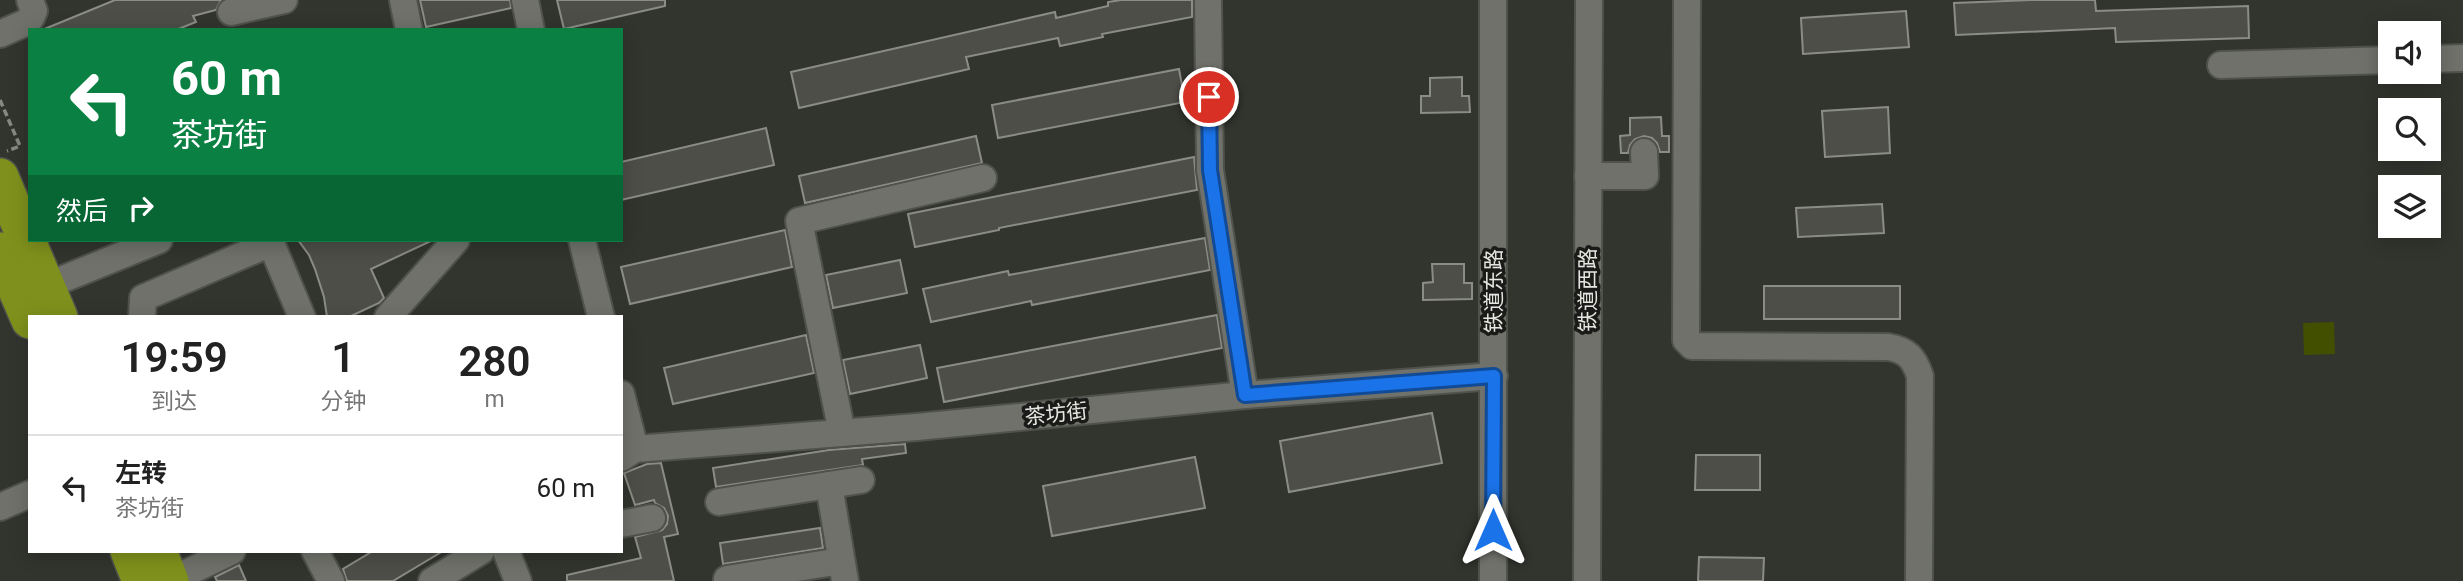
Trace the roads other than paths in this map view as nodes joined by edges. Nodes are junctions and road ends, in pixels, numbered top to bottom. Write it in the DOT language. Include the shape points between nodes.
graph roads {
  1 [pos="30,0"];
  2 [pos="284,0"];
  3 [pos="403,0"];
  4 [pos="525,0"];
  5 [pos="1208,0"];
  6 [pos="1493,0"];
  7 [pos="1589,0"];
  8 [pos="1687,0"];
  9 [pos="231,12"];
  10 [pos="409,28"];
  11 [pos="531,28"];
  12 [pos="0,34"];
  13 [pos="2463,58"];
  14 [pos="2441,59"];
  15 [pos="2378,60"];
  16 [pos="2221,65"];
  17 [pos="1644,152"];
  18 [pos="1588,176"];
  19 [pos="0,177"];
  20 [pos="983,178"];
  21 [pos="156,242"];
  22 [pos="454,242"];
  23 [pos="582,242"];
  24 [pos="0,251"];
  25 [pos="53,301"];
  26 [pos="28,315"];
  27 [pos="142,315"];
  28 [pos="301,315"];
  29 [pos="390,315"];
  30 [pos="601,315"];
  31 [pos="1494,376"];
  32 [pos="1245,395"];
  33 [pos="623,411"];
  34 [pos="842,433"];
  35 [pos="628,454"];
  36 [pos="861,480"];
  37 [pos="829,485"];
  38 [pos="28,495"];
  39 [pos="719,502"];
  40 [pos="0,507"];
  41 [pos="652,518"];
  42 [pos="623,524"];
  43 [pos="130,553"];
  44 [pos="159,553"];
  45 [pos="228,553"];
  46 [pos="331,553"];
  47 [pos="478,553"];
  48 [pos="507,553"];
  49 [pos="843,571"];
  50 [pos="727,579"];
  51 [pos="141,581"];
  52 [pos="170,581"];
  53 [pos="331,581"];
  54 [pos="432,581"];
  55 [pos="518,581"];
  56 [pos="1493,581"];
  57 [pos="1587,581"];
  58 [pos="1919,581"];
  1 -- 12 [label="street" via="31,18"];
  2 -- 9 [label="street"];
  3 -- 10 [label="street"];
  4 -- 11 [label="street"];
  5 -- 32 [label="street" via="1210,170"];
  6 -- 31 [label="street, 铁道东路"];
  7 -- 18 [label="street, 铁道西路"];
  8 -- 58 [label="street" via="1686,340 1692,346 1888,347 1911,355 1920,376"];
  13 -- 14 [label="street"];
  15 -- 16 [label="street"];
  17 -- 18 [label="street" via="1645,176"];
  18 -- 57 [label="street, 铁道西路"];
  19 -- 25 [label="highway"];
  20 -- 34 [label="street" via="799,221"];
  21 -- 25 [label="street"];
  22 -- 29 [label="street"];
  23 -- 30 [label="street"];
  24 -- 26 [label="highway"];
  27 -- 28 [label="street" via="143,298 271,243"];
  31 -- 32 [label="street, 茶坊街"];
  31 -- 56 [label="street, 铁道东路"];
  32 -- 34 [label="street, 茶坊街"];
  33 -- 35 [label="street"];
  34 -- 35 [label="street, 茶坊街"];
  36 -- 37 [label="street"];
  37 -- 39 [label="street"];
  37 -- 49 [label="street"];
  38 -- 40 [label="street"];
  41 -- 42 [label="street"];
  43 -- 51 [label="highway"];
  44 -- 52 [label="highway"];
  45 -- 52 [label="street"];
  46 -- 53 [label="street"];
  47 -- 54 [label="street"];
  48 -- 55 [label="street"];
  49 -- 50 [label="street"];
}
